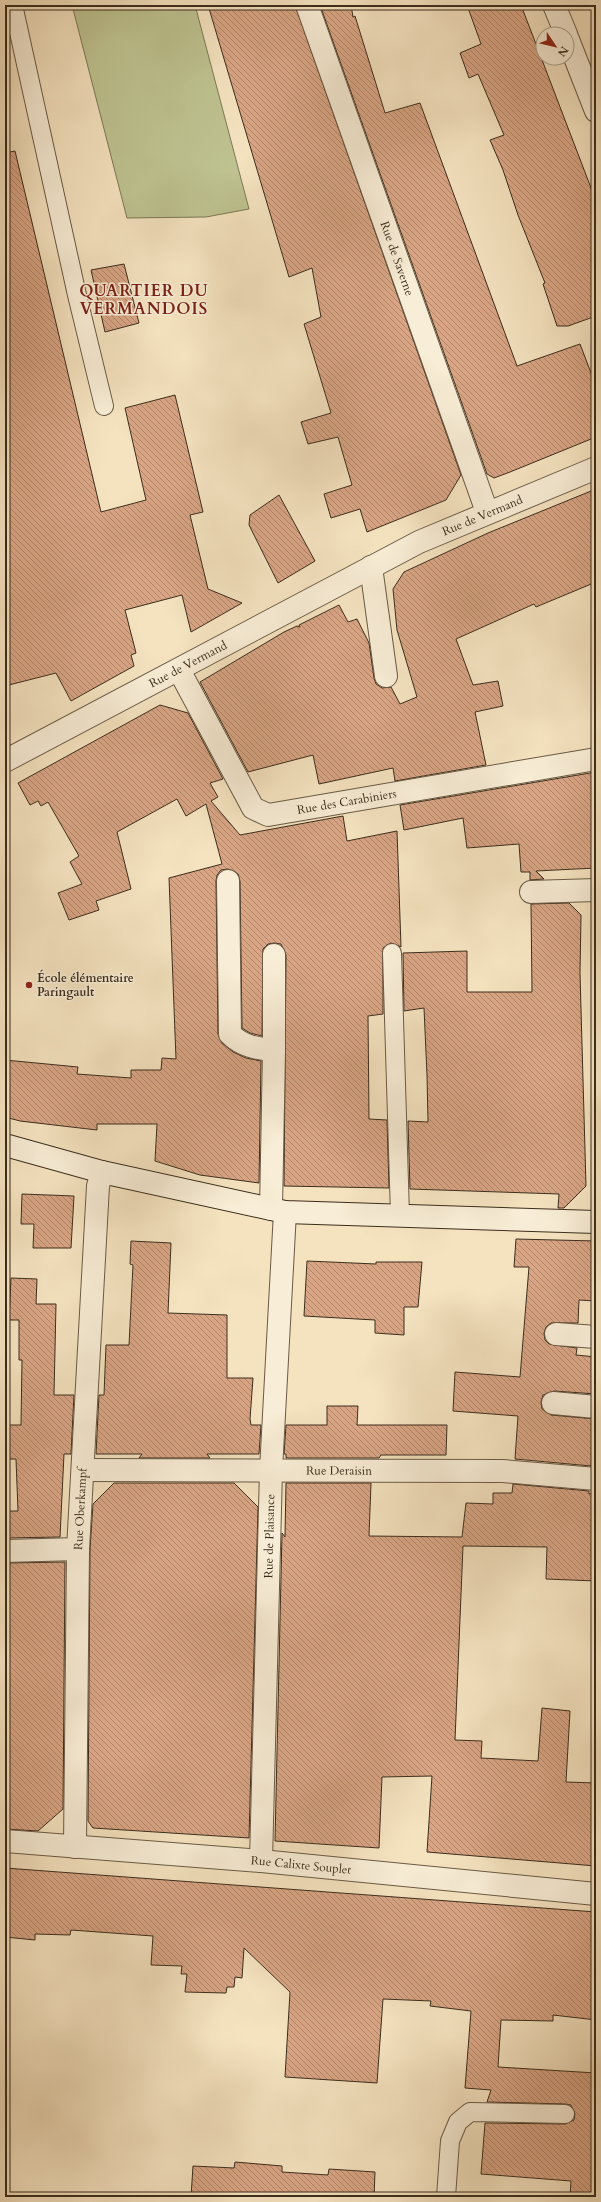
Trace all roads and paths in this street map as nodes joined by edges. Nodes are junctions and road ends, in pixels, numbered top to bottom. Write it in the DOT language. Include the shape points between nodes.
graph roads {
  1 [pos="14,5"];
  2 [pos="307,5"];
  3 [pos="554,5"];
  4 [pos="563,26"];
  5 [pos="575,57"];
  6 [pos="596,111"];
  7 [pos="104,406"];
  8 [pos="596,468"];
  9 [pos="488,512"];
  10 [pos="371,567"];
  11 [pos="179,670"];
  12 [pos="386,676"];
  13 [pos="596,759"];
  14 [pos="5,761"];
  15 [pos="228,881"];
  16 [pos="596,890"];
  17 [pos="531,892"];
  18 [pos="392,953"];
  19 [pos="274,955"];
  20 [pos="274,1050"];
  21 [pos="5,1145"];
  22 [pos="102,1172"];
  23 [pos="278,1210"];
  24 [pos="400,1215"];
  25 [pos="596,1222"];
  26 [pos="556,1334"];
  27 [pos="596,1337"];
  28 [pos="553,1403"];
  29 [pos="596,1406"];
  30 [pos="82,1470"];
  31 [pos="271,1470"];
  32 [pos="596,1479"];
  33 [pos="78,1549"];
  34 [pos="5,1551"];
  35 [pos="5,1841"];
  36 [pos="75,1847"];
  37 [pos="262,1860"];
  38 [pos="596,1894"];
  39 [pos="565,2114"];
  40 [pos="446,2197"];
  1 -- 7 [label="lane" via="77,295"];
  2 -- 9 [label="street, Rue de Saverne"];
  3 -- 4 [label="street"];
  5 -- 6 [label="street"];
  8 -- 9 [label="street, Rue de Vermand"];
  9 -- 10 [label="street, Rue de Vermand" via="419,542"];
  10 -- 11 [label="street, Rue de Vermand"];
  10 -- 12 [label="street"];
  11 -- 13 [label="street, Rue des Carabiniers" via="253,808 268,815"];
  11 -- 14 [label="street, Rue de Vermand"];
  15 -- 20 [label="street" via="230,1034 238,1043"];
  16 -- 17 [label="street"];
  18 -- 24 [label="lane"];
  19 -- 20 [label="street, Rue de Plaisance"];
  20 -- 23 [label="street, Rue de Plaisance"];
  21 -- 22 [label="street"];
  22 -- 23 [label="street"];
  22 -- 30 [label="street, Rue Oberkampf" via="98,1186"];
  23 -- 24 [label="street"];
  23 -- 31 [label="street, Rue de Plaisance"];
  24 -- 25 [label="street"];
  26 -- 27 [label="street"];
  28 -- 29 [label="street"];
  30 -- 31 [label="street, Rue Deraisin"];
  30 -- 33 [label="street, Rue Oberkampf"];
  31 -- 32 [label="street, Rue Deraisin" via="503,1471"];
  31 -- 37 [label="street, Rue de Plaisance"];
  33 -- 34 [label="street"];
  33 -- 36 [label="street, Rue Oberkampf"];
  35 -- 36 [label="street, Rue Calixte Souplet"];
  36 -- 37 [label="street, Rue Calixte Souplet"];
  37 -- 38 [label="street, Rue Calixte Souplet"];
  39 -- 40 [label="lane" via="470,2112 458,2122 450,2141"];
}
